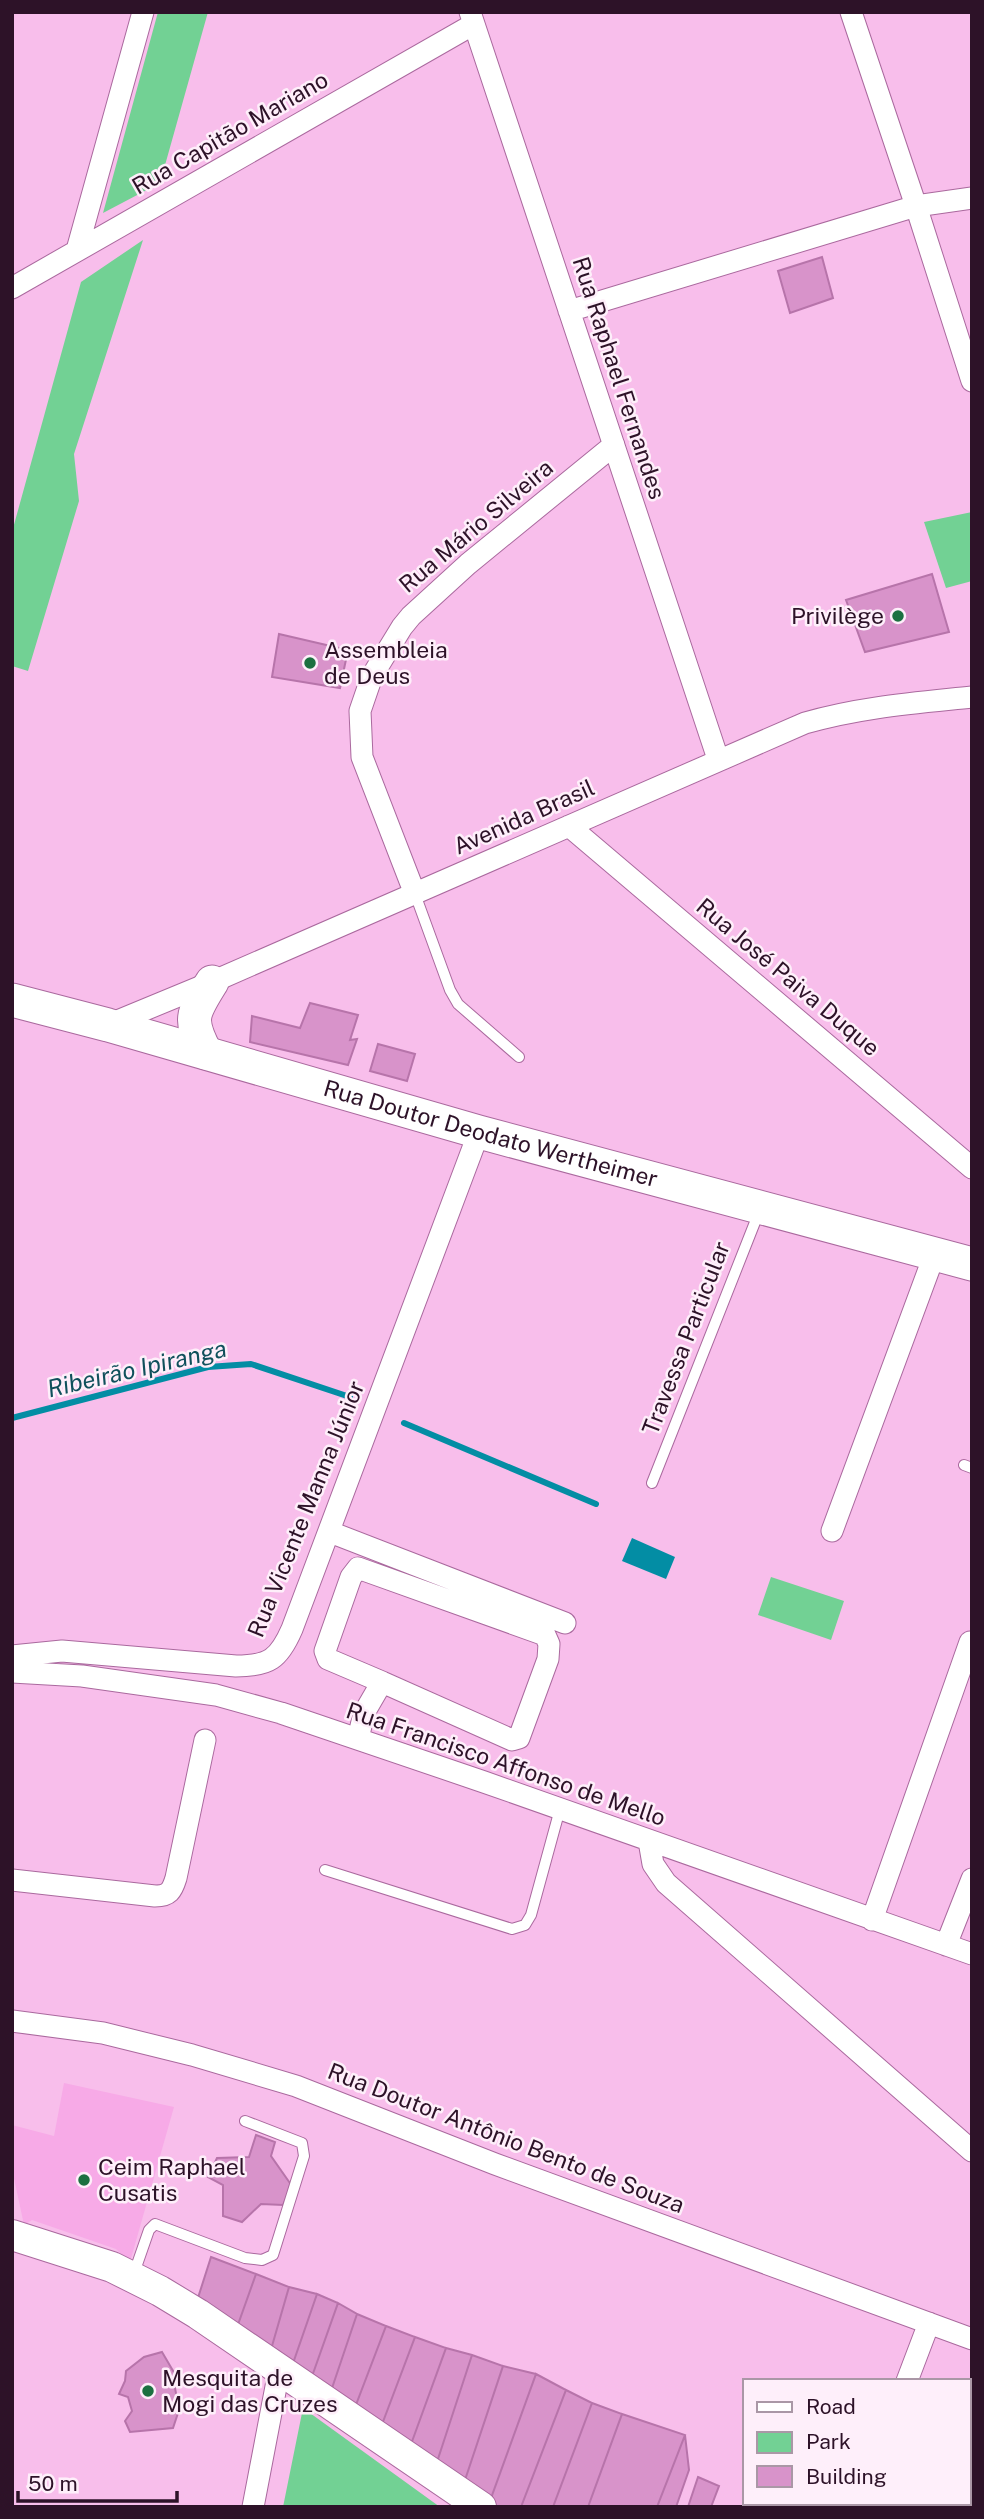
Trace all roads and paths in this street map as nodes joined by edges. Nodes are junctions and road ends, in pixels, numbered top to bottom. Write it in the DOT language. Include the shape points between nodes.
graph roads {
  1 [pos="144,12"];
  2 [pos="851,12"];
  3 [pos="472,18"];
  4 [pos="972,198"];
  5 [pos="916,206"];
  6 [pos="77,250"];
  7 [pos="12,289"];
  8 [pos="569,311"];
  9 [pos="972,381"];
  10 [pos="614,445"];
  11 [pos="972,697"];
  12 [pos="718,759"];
  13 [pos="569,826"];
  14 [pos="415,894"];
  15 [pos="212,982"];
  16 [pos="12,1000"];
  17 [pos="108,1025"];
  18 [pos="206,1053"];
  19 [pos="519,1057"];
  20 [pos="479,1132"];
  21 [pos="972,1168"];
  22 [pos="761,1208"];
  23 [pos="935,1253"];
  24 [pos="972,1264"];
  25 [pos="652,1483"];
  26 [pos="832,1531"];
  27 [pos="330,1532"];
  28 [pos="565,1623"];
  29 [pos="970,1643"];
  30 [pos="12,1656"];
  31 [pos="12,1672"];
  32 [pos="382,1682"];
  33 [pos="358,1739"];
  34 [pos="205,1740"];
  35 [pos="560,1809"];
  36 [pos="649,1842"];
  37 [pos="325,1871"];
  38 [pos="972,1879"];
  39 [pos="12,1880"];
  40 [pos="872,1920"];
  41 [pos="946,1945"];
  42 [pos="972,1954"];
  43 [pos="12,2021"];
  44 [pos="245,2122"];
  45 [pos="972,2151"];
  46 [pos="12,2235"];
  47 [pos="133,2276"];
  48 [pos="929,2323"];
  49 [pos="972,2339"];
  50 [pos="279,2371"];
  51 [pos="908,2379"];
  52 [pos="253,2507"];
  53 [pos="481,2507"];
  1 -- 6 [label="street"];
  2 -- 5 [label="street"];
  3 -- 6 [label="street, Rua Capitão Mariano"];
  3 -- 8 [label="street, Rua Raphael Fernandes"];
  4 -- 5 [label="street"];
  5 -- 8 [label="street"];
  5 -- 9 [label="street"];
  6 -- 7 [label="street, Rua Capitão Mariano"];
  8 -- 10 [label="street, Rua Raphael Fernandes"];
  10 -- 12 [label="street, Rua Raphael Fernandes"];
  10 -- 14 [label="street, Rua Mário Silveira" via="411,616 372,676 360,711 362,757"];
  11 -- 12 [label="street, Avenida Brasil" via="842,712"];
  12 -- 13 [label="street, Avenida Brasil"];
  13 -- 14 [label="street, Avenida Brasil"];
  13 -- 21 [label="street, Rua José Paiva Duque"];
  14 -- 15 [label="street, Avenida Brasil"];
  14 -- 19 [label="lane" via="458,1004"];
  15 -- 17 [label="street, Avenida Brasil"];
  15 -- 18 [label="main road" via="194,1016 194,1031"];
  16 -- 17 [label="main road, Rua Doutor Deodato Wertheimer"];
  17 -- 18 [label="main road, Rua Doutor Deodato Wertheimer"];
  18 -- 20 [label="main road, Rua Doutor Deodato Wertheimer"];
  20 -- 22 [label="main road, Rua Doutor Deodato Wertheimer"];
  20 -- 27 [label="street, Rua Vicente Manna Júnior"];
  22 -- 23 [label="main road, Rua Doutor Deodato Wertheimer"];
  22 -- 25 [label="lane, Travessa Particular"];
  23 -- 24 [label="main road, Rua Doutor Deodato Wertheimer"];
  23 -- 26 [label="street"];
  27 -- 28 [label="street"];
  27 -- 30 [label="street, Rua Vicente Manna Júnior" via="285,1646 274,1659 256,1666 236,1666 62,1651"];
  29 -- 40 [label="street"];
  31 -- 33 [label="street, Rua Francisco Affonso de Mello" via="82,1676 216,1695"];
  32 -- 32 [label="street" via="338,1665 325,1651 358,1568 545,1635 549,1643 548,1659 519,1738 512,1740"];
  32 -- 33 [label="street" via="364,1713"];
  33 -- 35 [label="street, Rua Francisco Affonso de Mello"];
  34 -- 39 [label="street" via="176,1878 168,1894"];
  35 -- 36 [label="street, Rua Francisco Affonso de Mello"];
  35 -- 37 [label="lane" via="531,1915 525,1925 512,1929"];
  36 -- 40 [label="street, Rua Francisco Affonso de Mello"];
  36 -- 45 [label="street" via="653,1864 666,1883"];
  38 -- 41 [label="street"];
  40 -- 41 [label="street, Rua Francisco Affonso de Mello"];
  41 -- 42 [label="street, Rua Francisco Affonso de Mello"];
  43 -- 48 [label="street, Rua Doutor Antônio Bento de Souza" via="103,2033 296,2086"];
  44 -- 47 [label="lane" via="302,2143 304,2156 273,2255 262,2260 245,2258 155,2224"];
  46 -- 47 [label="main road"];
  47 -- 50 [label="main road" via="198,2314"];
  48 -- 49 [label="street, Rua Doutor Antônio Bento de Souza"];
  48 -- 51 [label="street"];
  50 -- 52 [label="street"];
  50 -- 53 [label="main road"];
}
